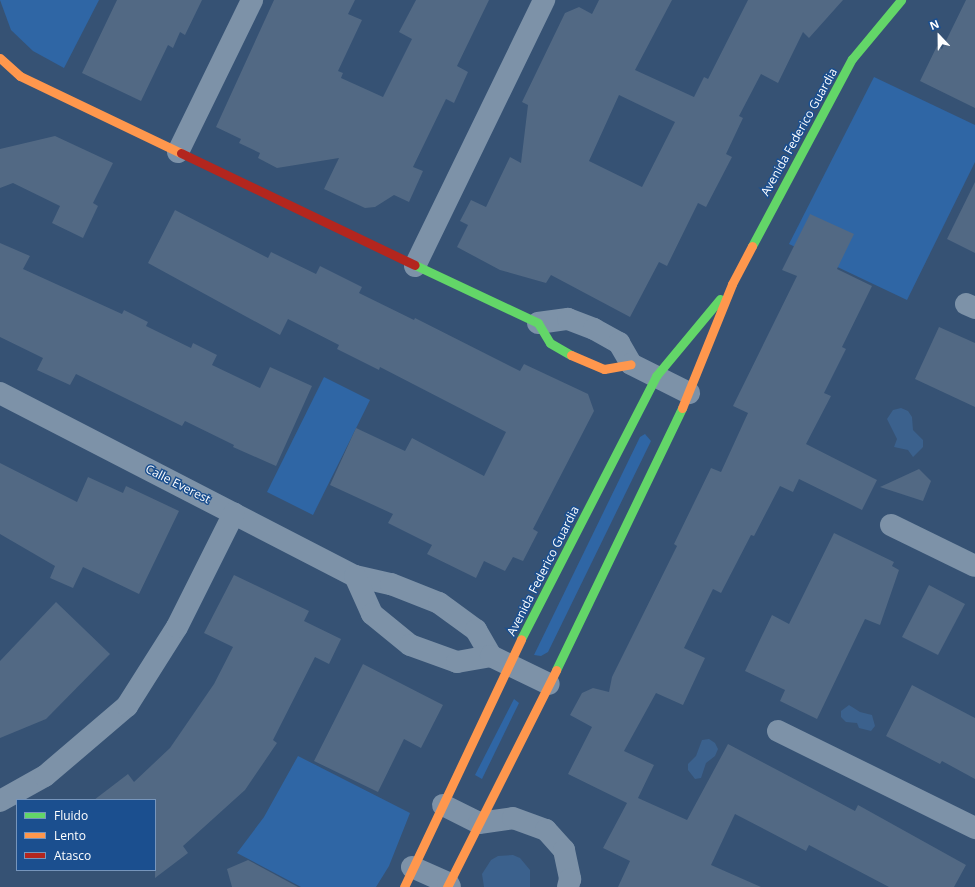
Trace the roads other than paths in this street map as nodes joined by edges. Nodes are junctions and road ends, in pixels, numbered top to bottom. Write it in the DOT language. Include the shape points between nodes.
graph roads {
  1 [pos="252,0"];
  2 [pos="544,0"];
  3 [pos="901,0"];
  4 [pos="0,58"];
  5 [pos="178,152"];
  6 [pos="415,266"];
  7 [pos="732,284"];
  8 [pos="538,323"];
  9 [pos="631,364"];
  10 [pos="656,376"];
  11 [pos="689,392"];
  12 [pos="0,393"];
  13 [pos="234,512"];
  14 [pos="891,524"];
  15 [pos="975,566"];
  16 [pos="355,576"];
  17 [pos="500,661"];
  18 [pos="549,684"];
  19 [pos="778,731"];
  20 [pos="0,801"];
  21 [pos="443,804"];
  22 [pos="479,822"];
  23 [pos="975,828"];
  24 [pos="412,867"];
  25 [pos="571,884"];
  26 [pos="448,886"];
  27 [pos="404,887"];
  1 -- 5 [label="street"];
  2 -- 6 [label="street"];
  3 -- 7 [label="street, Avenida Federico Guardia" via="852,59"];
  4 -- 5 [label="street" via="20,76"];
  5 -- 6 [label="street"];
  6 -- 8 [label="street"];
  7 -- 10 [label="street, Avenida Federico Guardia"];
  7 -- 11 [label="street, Avenida Federico Guardia"];
  8 -- 9 [label="street" via="550,343 576,358 604,368"];
  8 -- 9 [label="street" via="568,318 594,329 619,343"];
  9 -- 10 [label="street"];
  10 -- 11 [label="street"];
  10 -- 17 [label="street, Avenida Federico Guardia"];
  11 -- 18 [label="street, Avenida Federico Guardia"];
  12 -- 13 [label="street, Calle Everest"];
  13 -- 16 [label="street, Calle Everest"];
  13 -- 20 [label="street" via="177,627 127,706 45,776"];
  14 -- 15 [label="street"];
  16 -- 17 [label="street, Calle Everest" via="391,584 439,603 476,630"];
  16 -- 17 [label="street" via="372,614 410,645 457,662"];
  17 -- 18 [label="street"];
  17 -- 21 [label="street, Avenida Federico Guardia"];
  18 -- 22 [label="street, Avenida Federico Guardia"];
  19 -- 23 [label="street"];
  21 -- 22 [label="street"];
  21 -- 24 [label="street, Avenida Federico Guardia"];
  22 -- 25 [label="street" via="513,818 546,830 564,850"];
  22 -- 26 [label="street, Avenida Federico Guardia"];
  24 -- 26 [label="street"];
  24 -- 27 [label="street, Avenida Federico Guardia"];
}
